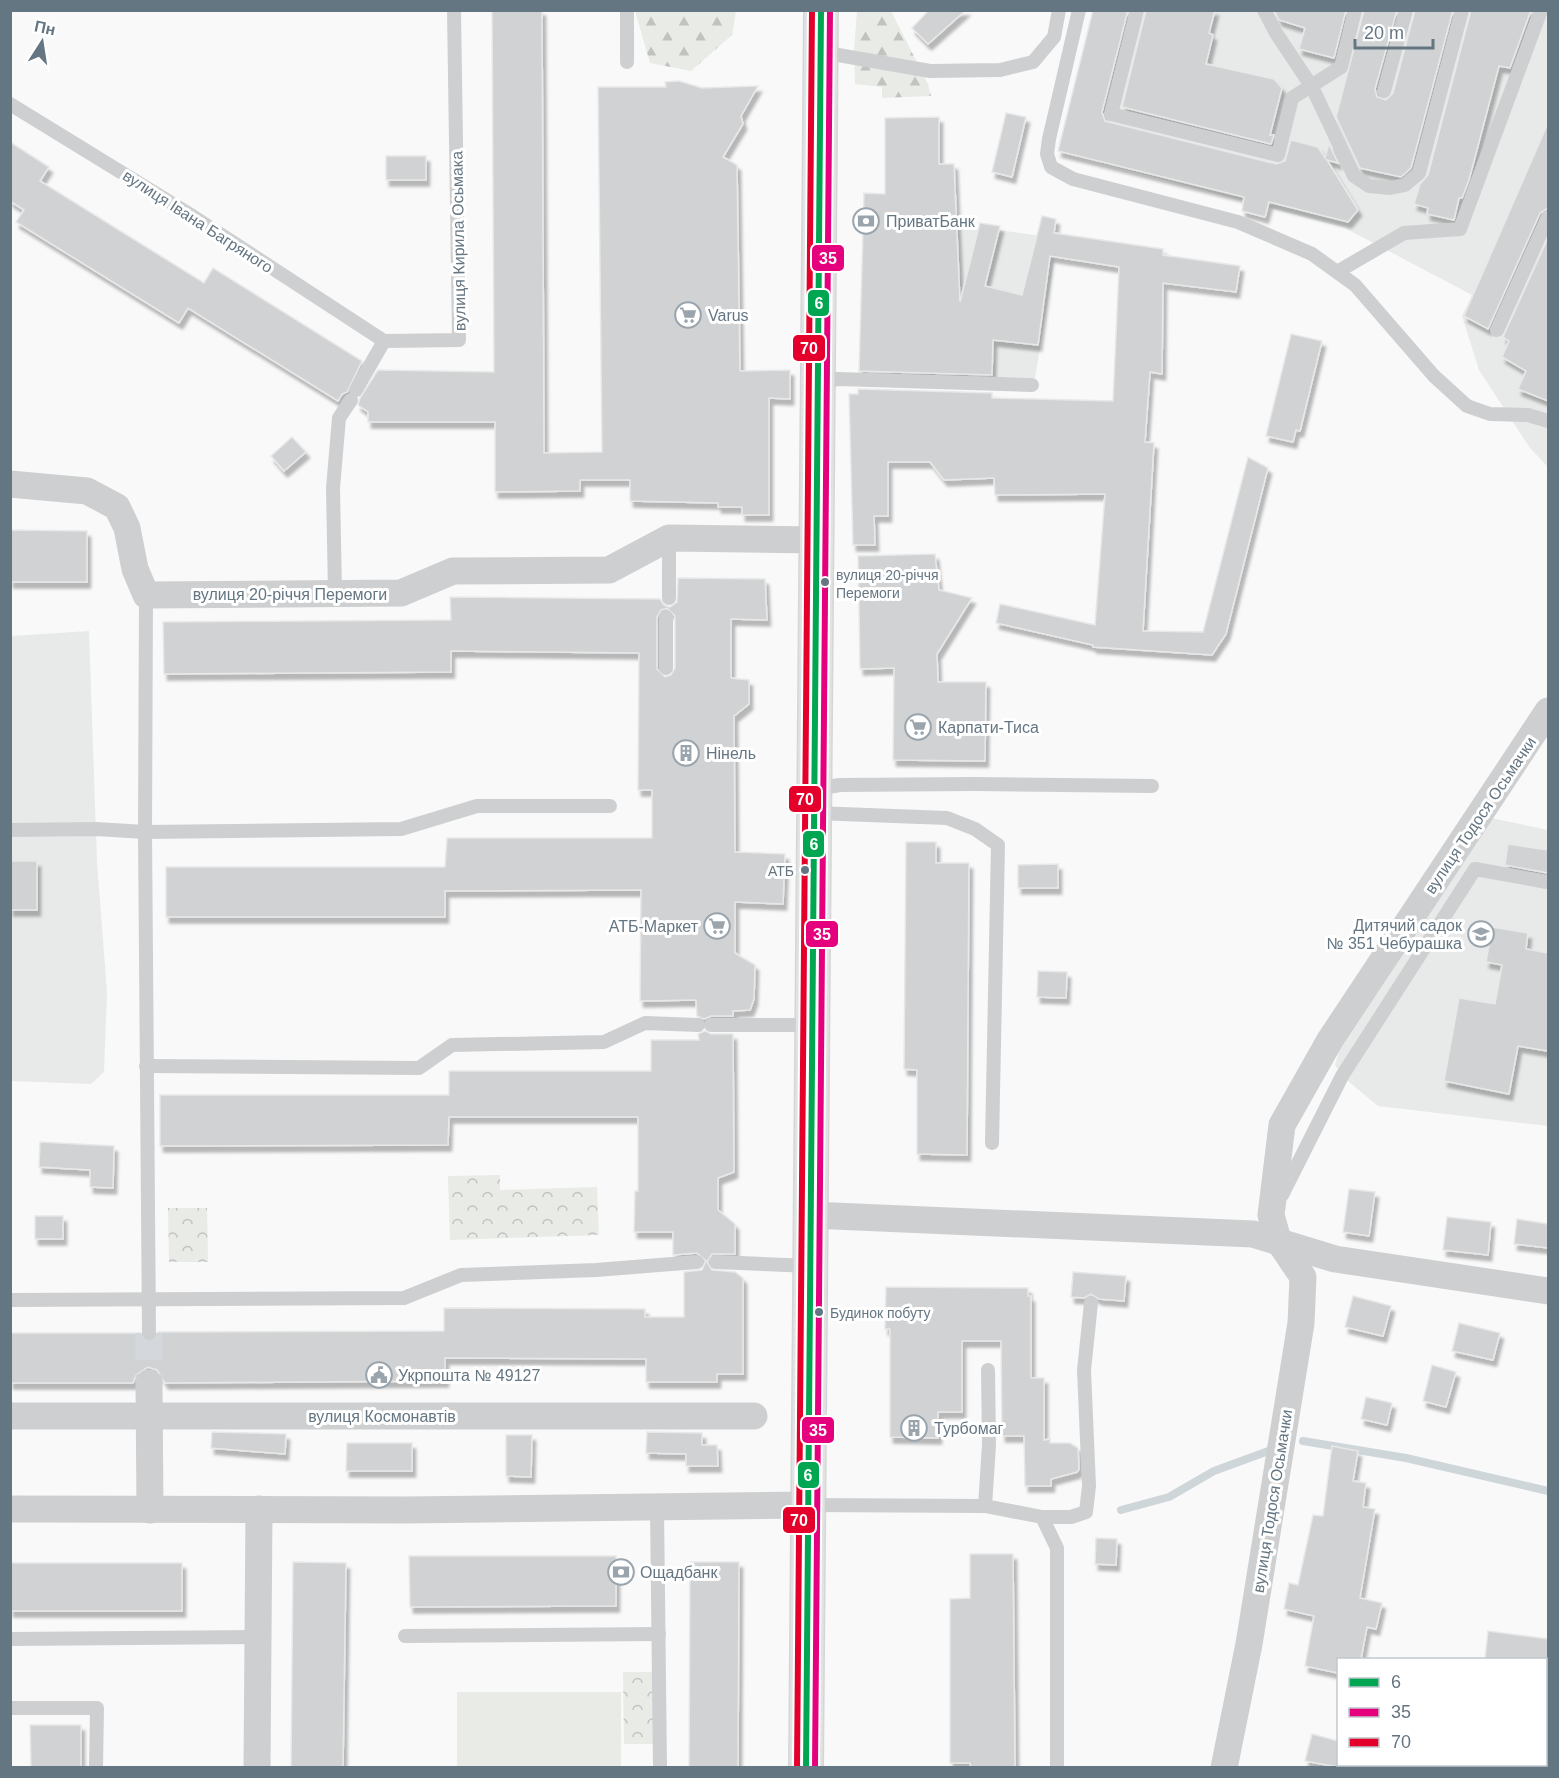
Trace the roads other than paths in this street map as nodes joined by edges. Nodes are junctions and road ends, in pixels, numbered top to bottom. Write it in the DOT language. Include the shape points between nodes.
graph roads {
  1 [pos="454,10"];
  2 [pos="627,10"];
  3 [pos="821,10"];
  4 [pos="1059,10"];
  5 [pos="1079,10"];
  6 [pos="1137,10"];
  7 [pos="1264,10"];
  8 [pos="1355,10"];
  9 [pos="1406,10"];
  10 [pos="1462,10"];
  11 [pos="1541,10"];
  12 [pos="821,52"];
  13 [pos="627,62"];
  14 [pos="1312,87"];
  15 [pos="1384,91"];
  16 [pos="10,104"];
  17 [pos="1548,217"];
  18 [pos="1337,273"];
  19 [pos="1497,330"];
  20 [pos="384,341"];
  21 [pos="820,382"];
  22 [pos="1032,385"];
  23 [pos="1548,421"];
  24 [pos="10,484"];
  25 [pos="669,538"];
  26 [pos="819,540"];
  27 [pos="335,592"];
  28 [pos="146,595"];
  29 [pos="669,598"];
  30 [pos="666,617"];
  31 [pos="666,668"];
  32 [pos="1548,711"];
  33 [pos="1152,786"];
  34 [pos="815,801"];
  35 [pos="610,806"];
  36 [pos="10,830"];
  37 [pos="145,832"];
  38 [pos="1547,882"];
  39 [pos="812,1025"];
  40 [pos="146,1066"];
  41 [pos="992,1143"];
  42 [pos="811,1215"];
  43 [pos="1274,1227"];
  44 [pos="697,1262"];
  45 [pos="716,1262"];
  46 [pos="811,1266"];
  47 [pos="1548,1291"];
  48 [pos="10,1300"];
  49 [pos="147,1300"];
  50 [pos="1091,1303"];
  51 [pos="149,1333"];
  52 [pos="988,1370"];
  53 [pos="149,1383"];
  54 [pos="10,1416"];
  55 [pos="754,1416"];
  56 [pos="149,1417"];
  57 [pos="808,1505"];
  58 [pos="985,1506"];
  59 [pos="657,1507"];
  60 [pos="10,1509"];
  61 [pos="259,1509"];
  62 [pos="150,1510"];
  63 [pos="1042,1517"];
  64 [pos="659,1634"];
  65 [pos="405,1635"];
  66 [pos="258,1637"];
  67 [pos="10,1639"];
  68 [pos="10,1708"];
  69 [pos="96,1767"];
  70 [pos="256,1767"];
  71 [pos="660,1767"];
  72 [pos="806,1767"];
  73 [pos="1057,1767"];
  74 [pos="1224,1767"];
  1 -- 20 [label="lane, вулиця Кирила Осьмака" via="459,340"];
  2 -- 13 [label="lane"];
  3 -- 12 [label="street"];
  4 -- 12 [label="lane" via="1054,37 1033,62 1000,70 900,68"];
  5 -- 18 [label="lane" via="1048,139 1051,167 1073,179 1238,222 1312,254"];
  6 -- 14 [label="lane" via="1111,114 1278,154 1292,98"];
  7 -- 14 [label="lane"];
  8 -- 14 [label="lane" via="1341,67"];
  9 -- 15 [label="lane"];
  10 -- 14 [label="lane" via="1419,173 1405,185 1369,186 1354,176"];
  11 -- 18 [label="lane" via="1460,229 1404,233"];
  12 -- 21 [label="street"];
  16 -- 20 [label="lane, вулиця Івана Багряного" via="194,217"];
  17 -- 19 [label="lane"];
  18 -- 23 [label="lane" via="1355,285 1418,360 1467,406 1490,414 1528,415"];
  20 -- 27 [label="lane" via="339,418 333,488"];
  21 -- 22 [label="lane" via="838,379"];
  21 -- 26 [label="street"];
  24 -- 28 [label="street" via="87,491 117,507"];
  25 -- 26 [label="street, вулиця 20-річчя Перемоги"];
  25 -- 27 [label="street, вулиця 20-річчя Перемоги" via="609,570 453,571 401,593"];
  25 -- 29 [label="lane"];
  26 -- 34 [label="street"];
  27 -- 28 [label="street, вулиця 20-річчя Перемоги"];
  28 -- 37 [label="lane"];
  30 -- 31 [label="lane"];
  32 -- 43 [label="street, вулиця Тодося Осьмачки" via="1330,1040 1282,1125"];
  33 -- 34 [label="lane" via="840,785"];
  34 -- 39 [label="street"];
  34 -- 41 [label="lane" via="947,818 975,829 998,845"];
  35 -- 37 [label="lane" via="477,806 401,829"];
  36 -- 37 [label="lane"];
  37 -- 40 [label="lane"];
  38 -- 43 [label="lane" via="1475,869 1342,1077"];
  39 -- 40 [label="lane" via="645,1023 604,1042 452,1046 419,1068"];
  39 -- 42 [label="street"];
  40 -- 49 [label="lane"];
  42 -- 43 [label="street" via="1253,1234"];
  42 -- 46 [label="street"];
  43 -- 47 [label="street" via="1335,1259"];
  43 -- 74 [label="street, вулиця Тодося Осьмачки" via="1303,1277 1301,1323 1249,1644"];
  44 -- 49 [label="lane" via="461,1275 405,1298"];
  45 -- 46 [label="lane"];
  46 -- 57 [label="street"];
  48 -- 49 [label="lane"];
  49 -- 51 [label="lane"];
  50 -- 63 [label="lane" via="1084,1370 1089,1486 1086,1512 1071,1517"];
  52 -- 58 [label="lane"];
  53 -- 56 [label="street"];
  54 -- 56 [label="street, вулиця Космонавтів"];
  55 -- 56 [label="street, вулиця Космонавтів"];
  56 -- 62 [label="street"];
  57 -- 58 [label="lane"];
  57 -- 59 [label="street"];
  57 -- 72 [label="street"];
  58 -- 63 [label="lane"];
  59 -- 61 [label="street"];
  59 -- 64 [label="lane"];
  60 -- 62 [label="street" via="70,1501"];
  61 -- 62 [label="street"];
  61 -- 66 [label="street"];
  63 -- 73 [label="lane" via="1057,1548"];
  64 -- 65 [label="lane"];
  64 -- 71 [label="lane"];
  66 -- 67 [label="lane"];
  66 -- 70 [label="street"];
  68 -- 69 [label="lane" via="97,1708"];
}
